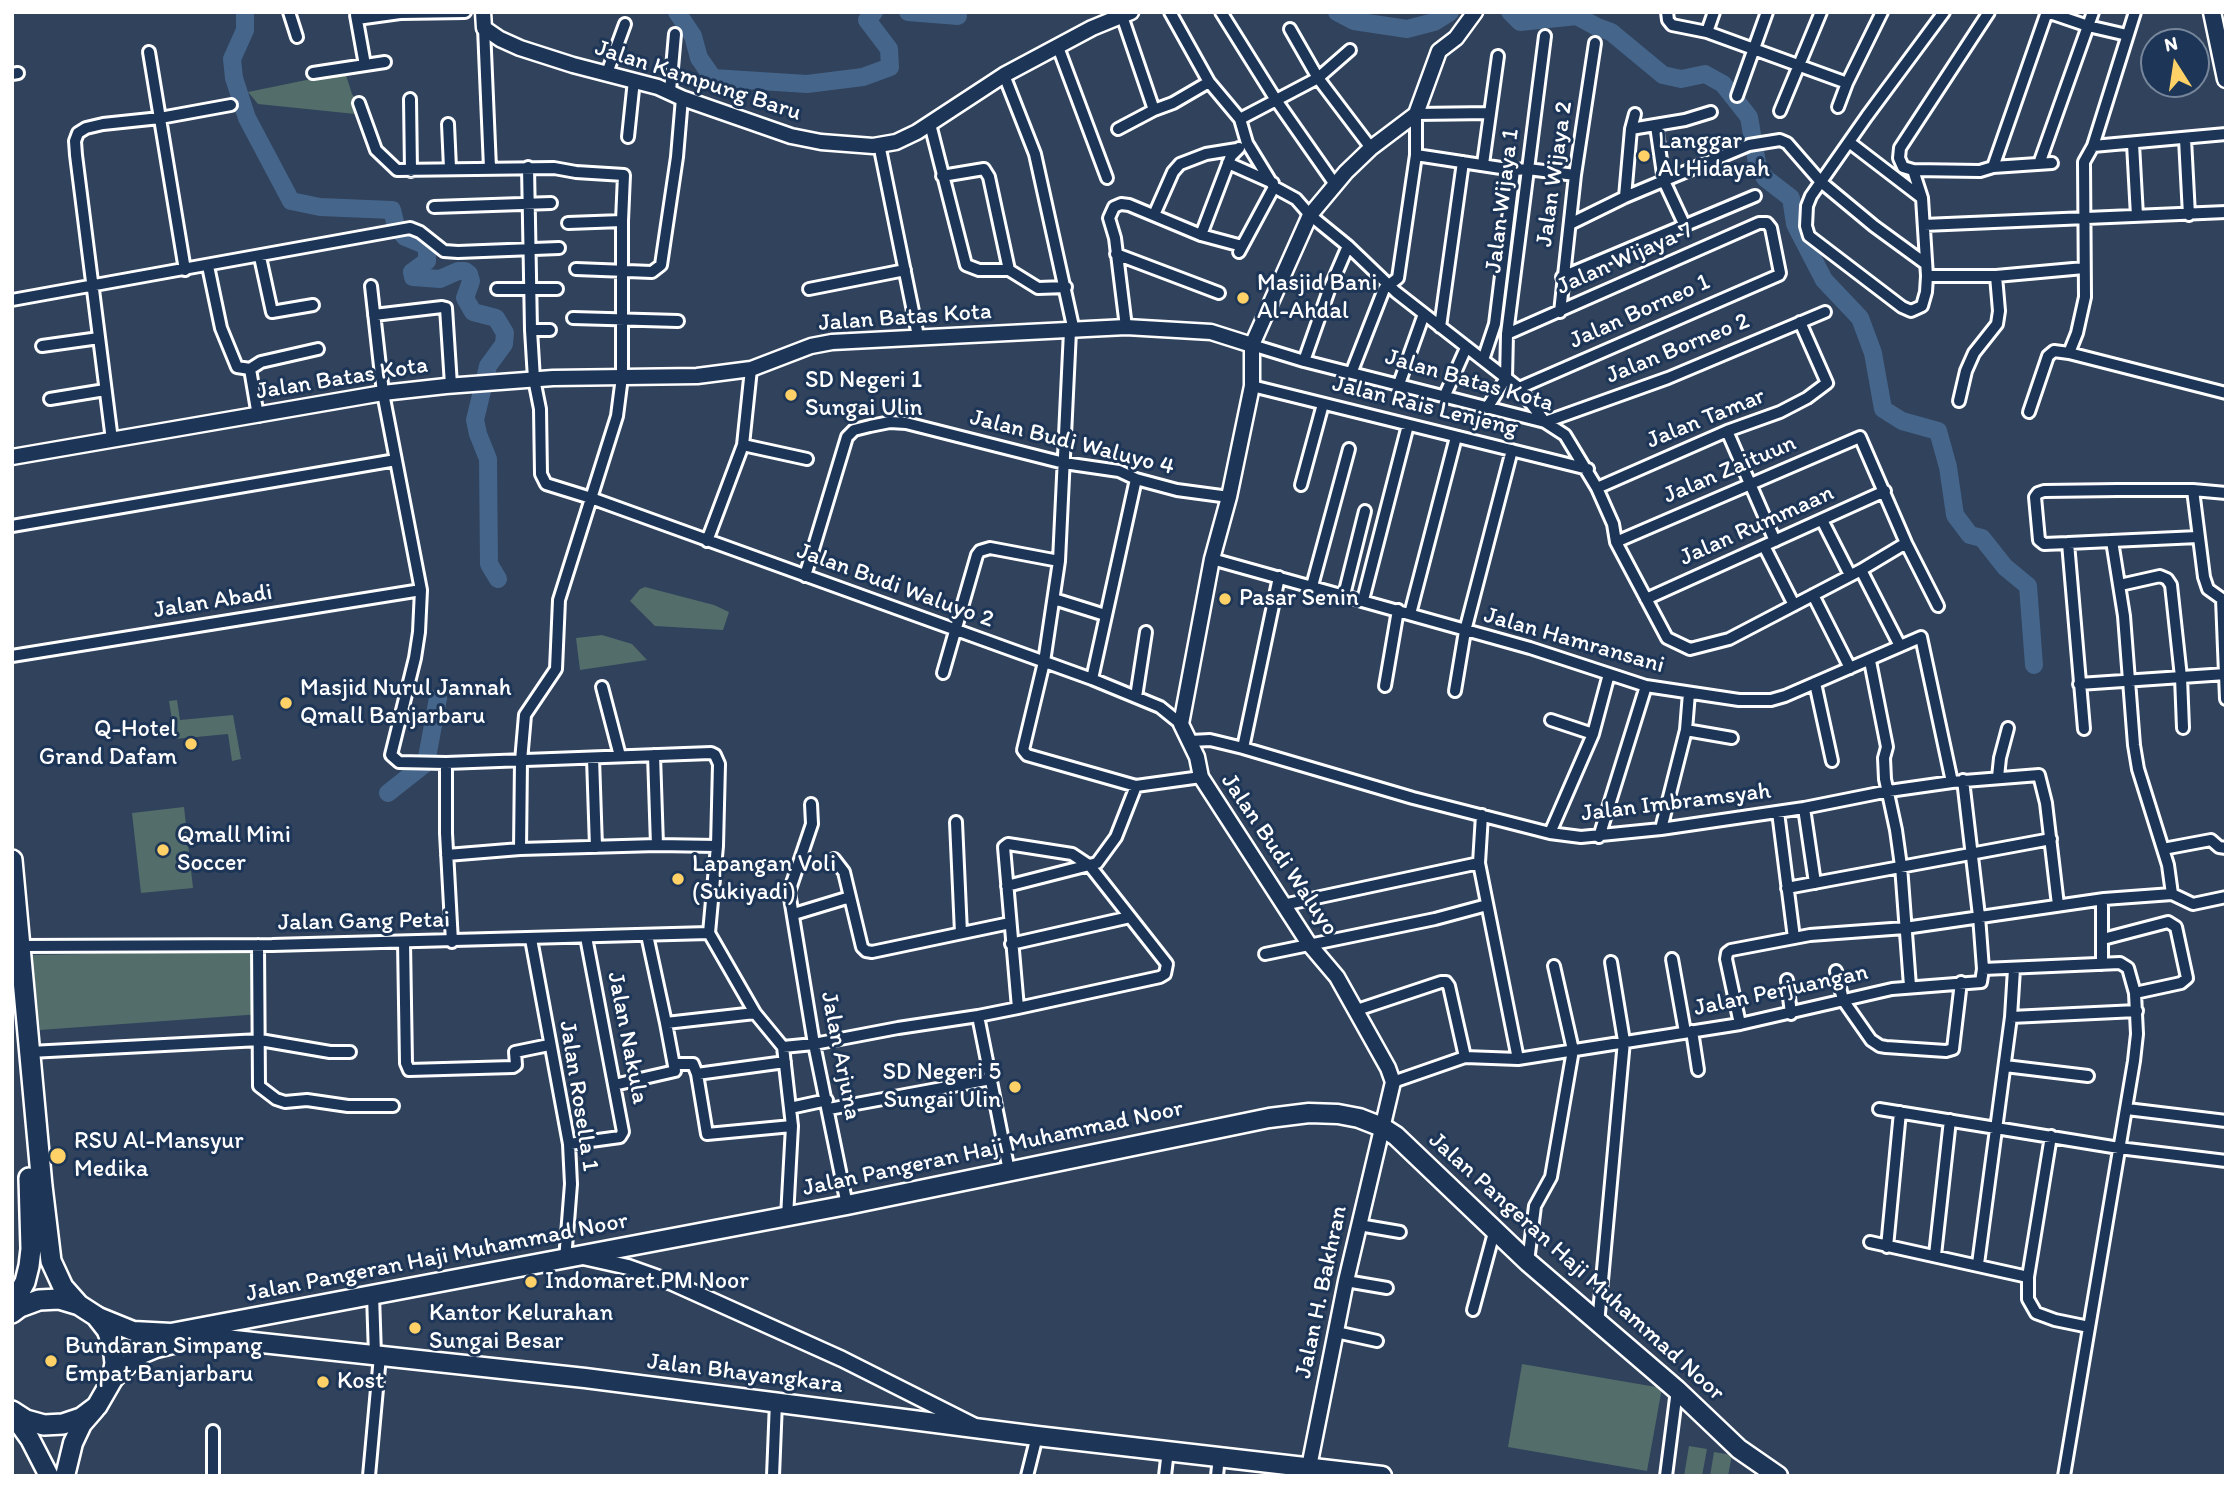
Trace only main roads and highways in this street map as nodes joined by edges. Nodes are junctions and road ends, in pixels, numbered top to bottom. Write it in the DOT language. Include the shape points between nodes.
graph roads {
  1 [pos="2212,12"];
  2 [pos="2226,79"];
  3 [pos="12,860"];
  4 [pos="12,966"];
  5 [pos="79,1305"];
  6 [pos="12,1306"];
  7 [pos="12,1313"];
  8 [pos="96,1317"];
  9 [pos="232,1331"];
  10 [pos="112,1380"];
  11 [pos="97,1406"];
  12 [pos="12,1413"];
  13 [pos="1271,1469"];
  14 [pos="48,1476"];
  15 [pos="65,1476"];
  16 [pos="1382,1476"];
  17 [pos="1778,1476"];
  1 -- 2 [label="main road"];
  3 -- 5 [label="highway" via="51,1261 63,1287"];
  4 -- 6 [label="highway" via="31,1249 25,1282"];
  5 -- 7 [label="highway" via="60,1299 39,1300"];
  5 -- 8 [label="highway"];
  8 -- 9 [label="main road, Jalan Pangeran Haji Muhammad Noor" via="119,1328 155,1334"];
  8 -- 10 [label="highway" via="113,1346"];
  9 -- 10 [label="main road, Jalan Bhayangkara" via="156,1348 137,1356"];
  9 -- 13 [label="main road, Jalan Bhayangkara" via="378,1355 1219,1456"];
  9 -- 17 [label="main road, Jalan Pangeran Haji Muhammad Noor" via="373,1295 787,1217 1269,1118 1338,1114 1359,1118 1396,1136 1528,1262 1740,1449"];
  10 -- 11 [label="highway"];
  11 -- 12 [label="highway" via="63,1424 44,1425"];
  11 -- 15 [label="main road" via="72,1443"];
  12 -- 14 [label="main road"];
  13 -- 16 [label="main road, Jalan Bhayangkara" via="1309,1467"];
}
